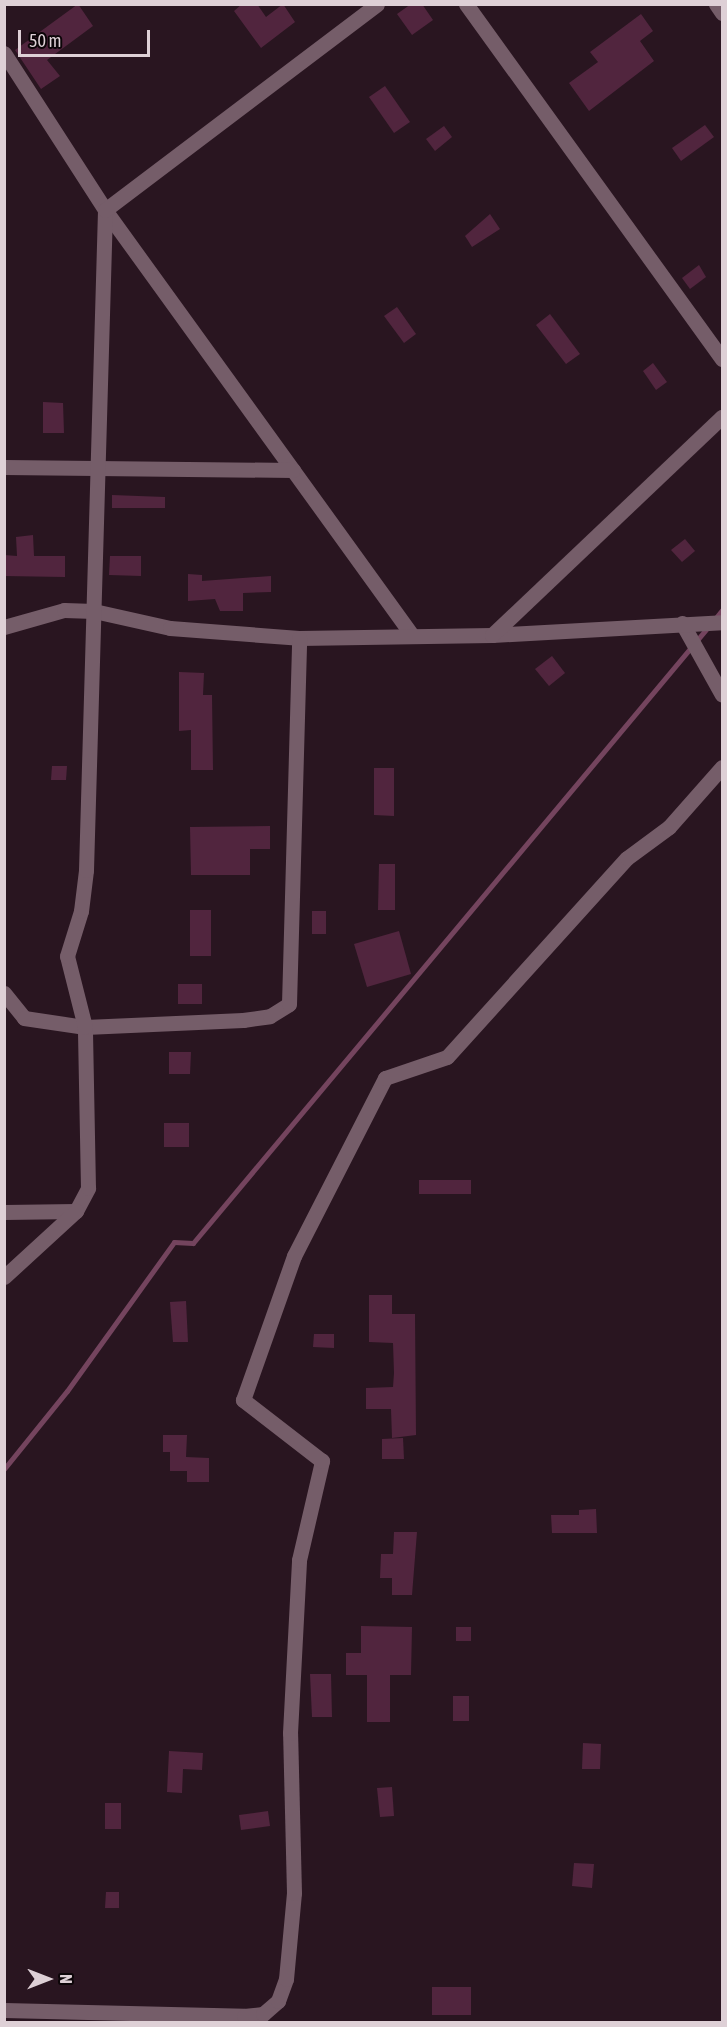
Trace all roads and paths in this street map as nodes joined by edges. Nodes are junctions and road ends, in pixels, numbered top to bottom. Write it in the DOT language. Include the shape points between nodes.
graph roads {
  1 [pos="377,4"];
  2 [pos="466,4"];
  3 [pos="716,4"];
  4 [pos="723,13"];
  5 [pos="4,53"];
  6 [pos="105,210"];
  7 [pos="723,359"];
  8 [pos="723,417"];
  9 [pos="4,467"];
  10 [pos="97,468"];
  11 [pos="293,470"];
  12 [pos="94,611"];
  13 [pos="723,622"];
  14 [pos="682,623"];
  15 [pos="4,627"];
  16 [pos="412,635"];
  17 [pos="492,635"];
  18 [pos="300,638"];
  19 [pos="723,695"];
  20 [pos="723,767"];
  21 [pos="4,993"];
  22 [pos="85,1027"];
  23 [pos="76,1211"];
  24 [pos="4,1212"];
  25 [pos="4,1277"];
  26 [pos="4,2010"];
  27 [pos="76,2016"];
  1 -- 6 [label="street"];
  2 -- 7 [label="street"];
  3 -- 4 [label="street"];
  5 -- 6 [label="street"];
  6 -- 10 [label="street"];
  6 -- 11 [label="street"];
  8 -- 17 [label="street"];
  9 -- 10 [label="street"];
  10 -- 11 [label="street"];
  10 -- 12 [label="street"];
  11 -- 16 [label="street"];
  12 -- 15 [label="street" via="64,610"];
  12 -- 18 [label="street" via="170,628"];
  12 -- 22 [label="street" via="86,870 81,911 66,956"];
  13 -- 14 [label="street"];
  14 -- 17 [label="street"];
  14 -- 19 [label="street"];
  16 -- 17 [label="street"];
  16 -- 18 [label="street"];
  18 -- 22 [label="street" via="289,1004 270,1016 243,1020"];
  20 -- 27 [label="street" via="669,828 627,858 447,1057 385,1078 294,1256 243,1400 322,1461 299,1560 290,1733 294,1893 286,1979 278,2001 263,2014 244,2016"];
  21 -- 22 [label="street" via="24,1018"];
  22 -- 23 [label="street" via="88,1188"];
  23 -- 24 [label="street"];
  23 -- 25 [label="street"];
  26 -- 27 [label="street"];
}
